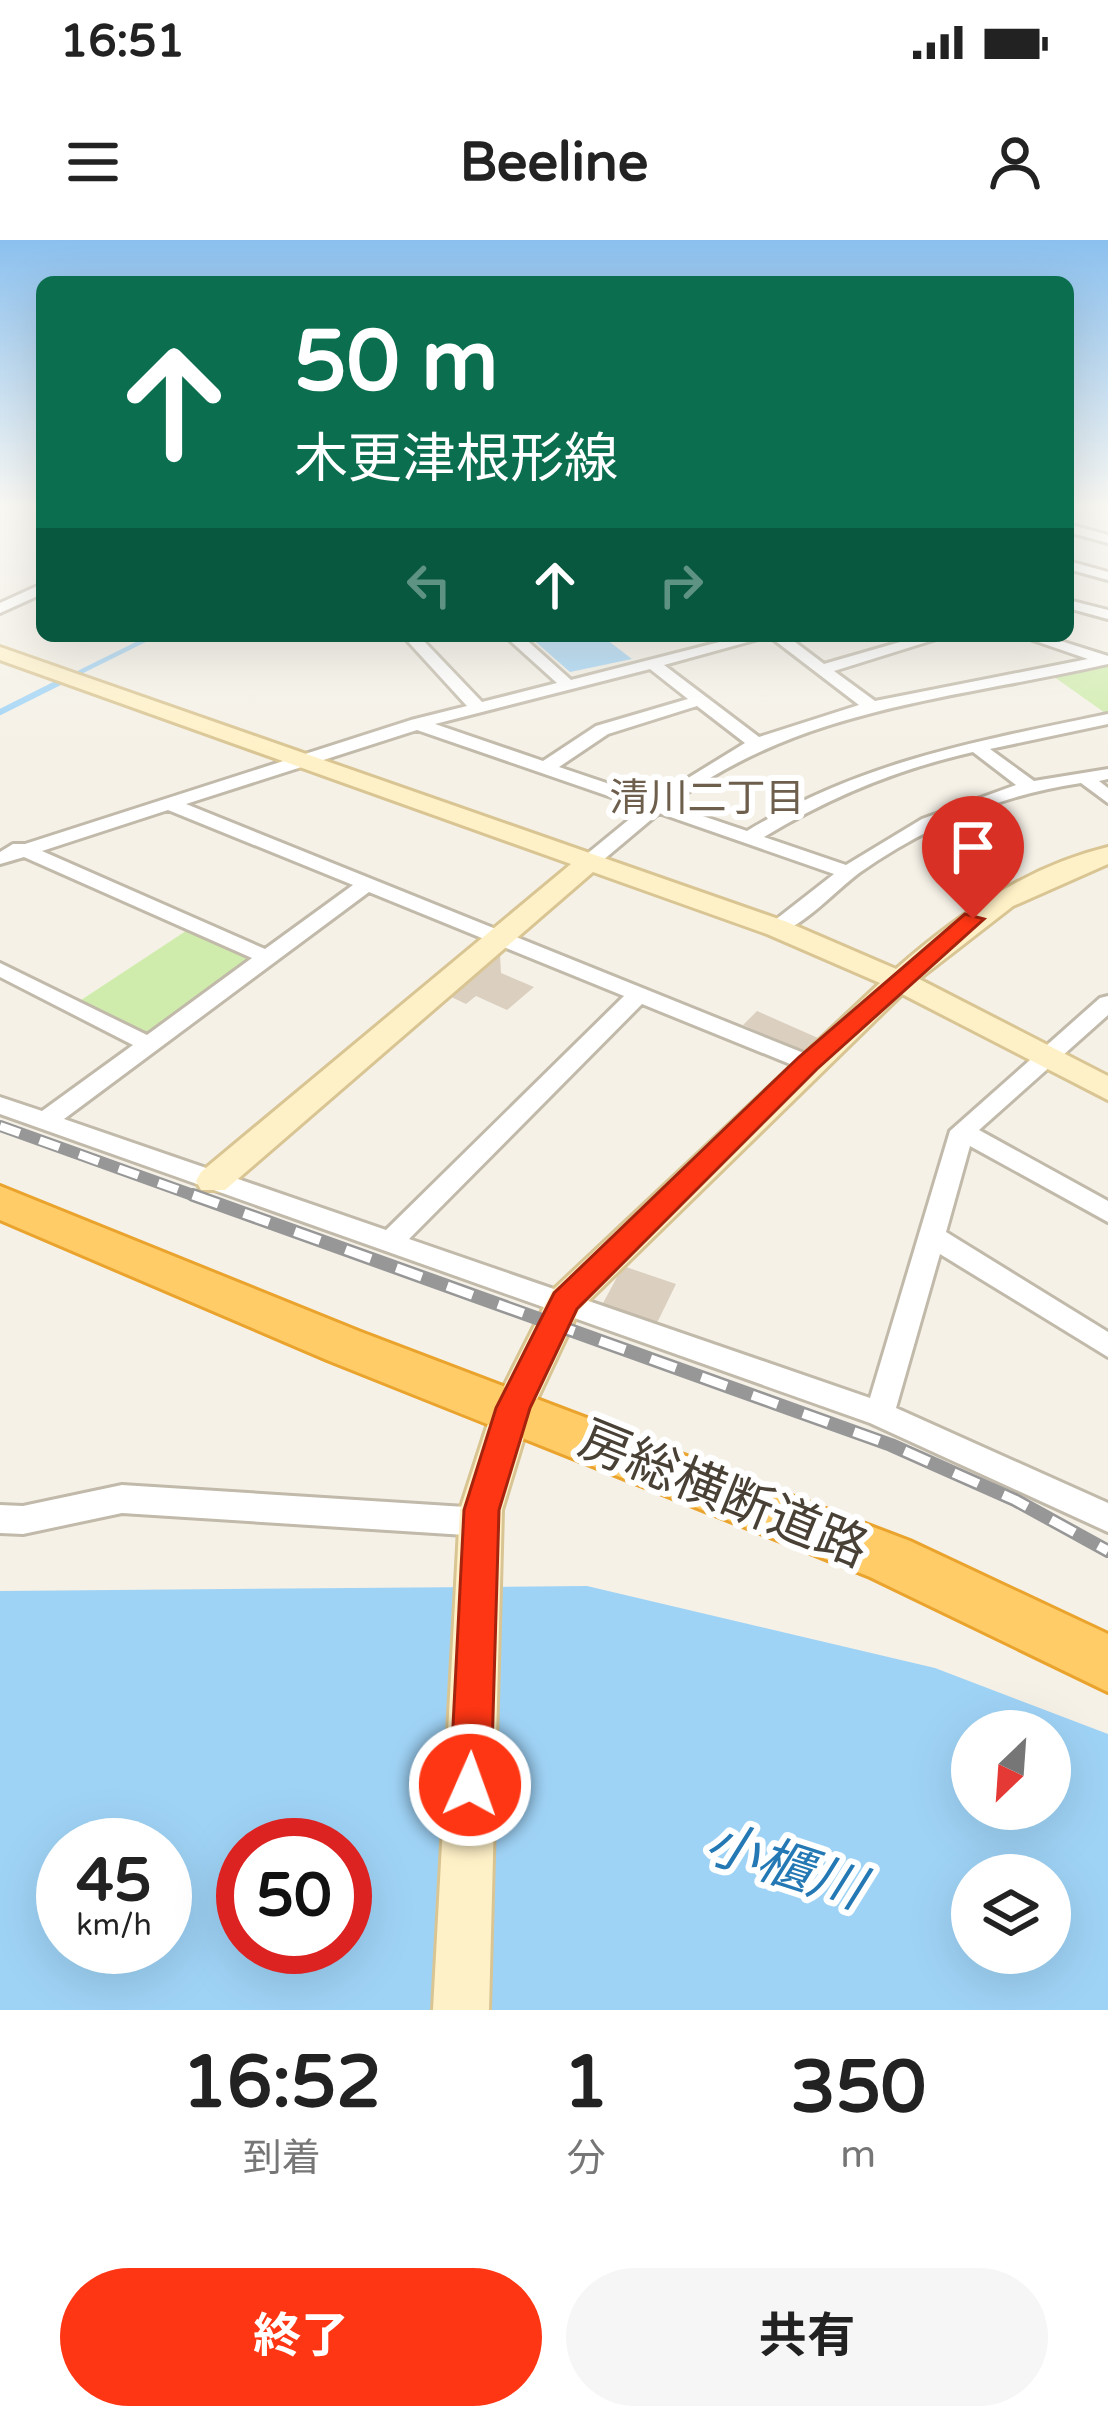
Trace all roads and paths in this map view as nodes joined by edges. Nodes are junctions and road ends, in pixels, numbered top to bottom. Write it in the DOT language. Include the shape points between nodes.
graph roads {
  1 [pos="36,591"];
  2 [pos="1074,606"];
  3 [pos="0,609"];
  4 [pos="1108,615"];
  5 [pos="416,642"];
  6 [pos="520,642"];
  7 [pos="735,642"];
  8 [pos="785,642"];
  9 [pos="917,642"];
  10 [pos="1048,642"];
  11 [pos="0,652"];
  12 [pos="1107,661"];
  13 [pos="650,662"];
  14 [pos="822,669"];
  15 [pos="565,682"];
  16 [pos="700,700"];
  17 [pos="477,707"];
  18 [pos="875,709"];
  19 [pos="1108,719"];
  20 [pos="417,724"];
  21 [pos="758,744"];
  22 [pos="974,746"];
  23 [pos="302,760"];
  24 [pos="545,768"];
  25 [pos="1108,774"];
  26 [pos="1085,777"];
  27 [pos="1030,787"];
  28 [pos="1108,798"];
  29 [pos="167,802"];
  30 [pos="655,806"];
  31 [pos="749,838"];
  32 [pos="10,853"];
  33 [pos="1108,855"];
  34 [pos="589,862"];
  35 [pos="845,871"];
  36 [pos="367,884"];
  37 [pos="777,928"];
  38 [pos="500,938"];
  39 [pos="267,956"];
  40 [pos="0,969"];
  41 [pos="900,981"];
  42 [pos="640,994"];
  43 [pos="1108,1003"];
  44 [pos="146,1043"];
  45 [pos="1047,1057"];
  46 [pos="808,1063"];
  47 [pos="1108,1089"];
  48 [pos="0,1105"];
  49 [pos="45,1121"];
  50 [pos="962,1131"];
  51 [pos="213,1181"];
  52 [pos="0,1202"];
  53 [pos="1108,1213"];
  54 [pos="931,1236"];
  55 [pos="390,1243"];
  56 [pos="565,1301"];
  57 [pos="1108,1346"];
  58 [pos="513,1408"];
  59 [pos="880,1414"];
  60 [pos="1108,1518"];
  61 [pos="0,1519"];
  62 [pos="480,1541"];
  63 [pos="1108,1664"];
  64 [pos="461,2010"];
  1 -- 3 [label="street"];
  2 -- 4 [label="street"];
  5 -- 17 [label="street"];
  6 -- 15 [label="street"];
  7 -- 13 [label="street"];
  8 -- 14 [label="street"];
  9 -- 14 [label="street"];
  10 -- 12 [label="street"];
  11 -- 23 [label="street"];
  12 -- 18 [label="street"];
  13 -- 15 [label="street"];
  13 -- 16 [label="street"];
  14 -- 18 [label="street"];
  15 -- 17 [label="street"];
  16 -- 21 [label="street"];
  16 -- 24 [label="street" via="602,730"];
  17 -- 20 [label="street"];
  18 -- 21 [label="street"];
  19 -- 22 [label="street"];
  20 -- 23 [label="street"];
  20 -- 24 [label="street"];
  21 -- 30 [label="street"];
  22 -- 27 [label="street"];
  22 -- 31 [label="street" via="840,784"];
  23 -- 29 [label="street"];
  23 -- 34 [label="street"];
  24 -- 30 [label="street"];
  25 -- 26 [label="street"];
  26 -- 27 [label="street"];
  26 -- 28 [label="street"];
  27 -- 35 [label="street" via="932,820"];
  29 -- 32 [label="street"];
  29 -- 36 [label="street"];
  30 -- 31 [label="street"];
  30 -- 34 [label="street"];
  31 -- 35 [label="street"];
  32 -- 39 [label="street"];
  33 -- 41 [label="street" via="1024,886"];
  34 -- 37 [label="street"];
  34 -- 38 [label="street"];
  35 -- 37 [label="street"];
  36 -- 38 [label="street"];
  36 -- 39 [label="street"];
  37 -- 41 [label="street"];
  38 -- 42 [label="street"];
  38 -- 51 [label="street"];
  39 -- 44 [label="street"];
  40 -- 44 [label="street"];
  41 -- 45 [label="street"];
  41 -- 46 [label="street"];
  42 -- 46 [label="street"];
  42 -- 55 [label="street"];
  43 -- 45 [label="street"];
  44 -- 49 [label="street"];
  45 -- 47 [label="street"];
  45 -- 50 [label="street"];
  46 -- 56 [label="street"];
  48 -- 49 [label="street"];
  49 -- 51 [label="street"];
  50 -- 53 [label="street"];
  50 -- 54 [label="street"];
  51 -- 55 [label="street"];
  52 -- 58 [label="highway, 房総横断道路"];
  54 -- 57 [label="street"];
  54 -- 59 [label="street"];
  55 -- 56 [label="street"];
  56 -- 58 [label="street"];
  56 -- 59 [label="street"];
  58 -- 62 [label="street"];
  58 -- 63 [label="highway, 房総横断道路" via="890,1559"];
  59 -- 60 [label="street"];
  61 -- 62 [label="street" via="122,1499"];
  62 -- 64 [label="street"];
}
